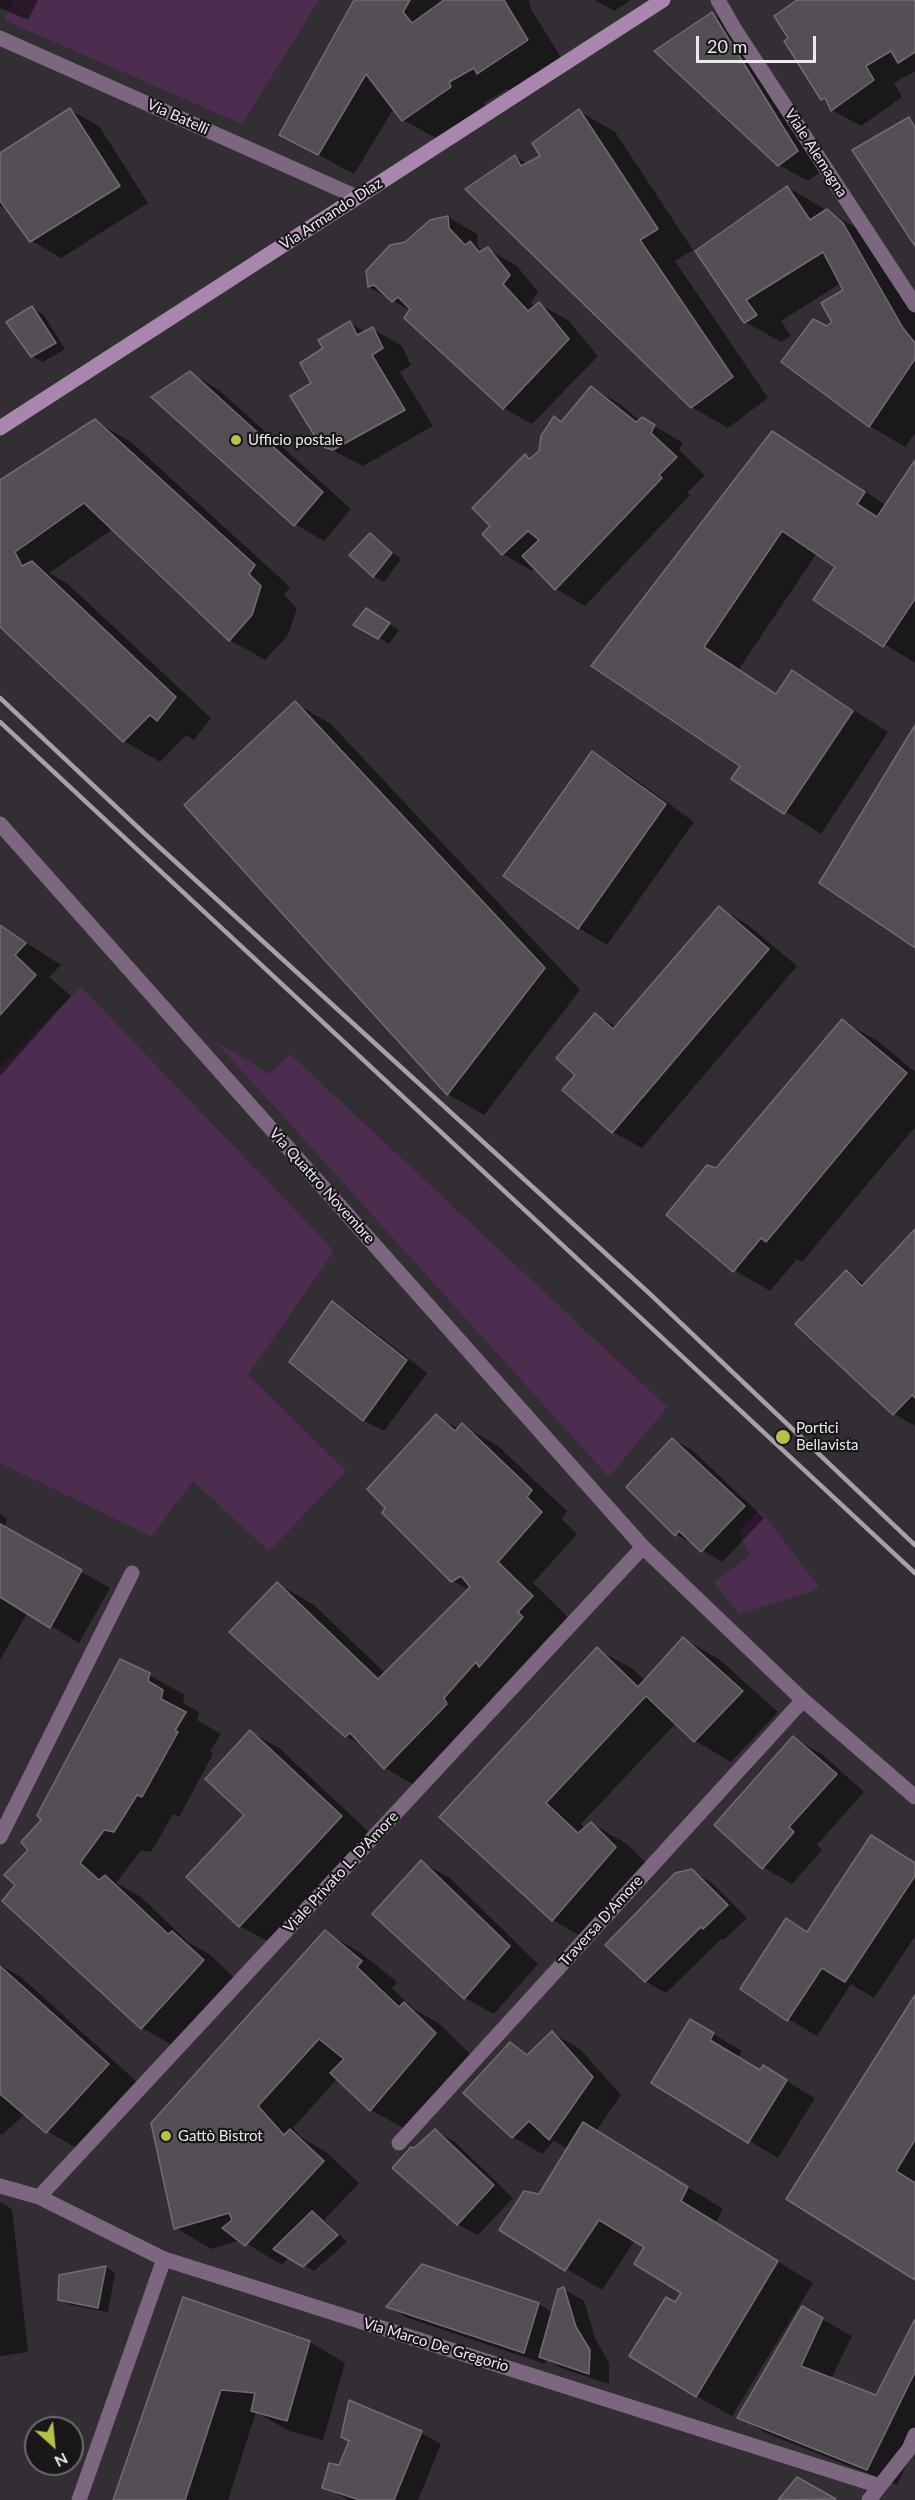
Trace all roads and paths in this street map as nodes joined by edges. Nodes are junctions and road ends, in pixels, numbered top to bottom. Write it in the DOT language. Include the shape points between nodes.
graph roads {
  1 [pos="663,0"];
  2 [pos="718,0"];
  3 [pos="0,38"];
  4 [pos="357,197"];
  5 [pos="915,305"];
  6 [pos="0,428"];
  7 [pos="0,824"];
  8 [pos="643,1547"];
  9 [pos="132,1573"];
  10 [pos="803,1700"];
  11 [pos="915,1797"];
  12 [pos="0,1837"];
  13 [pos="399,2143"];
  14 [pos="0,2186"];
  15 [pos="39,2197"];
  16 [pos="164,2259"];
  17 [pos="913,2446"];
  18 [pos="880,2486"];
  19 [pos="78,2500"];
  20 [pos="869,2500"];
  1 -- 4 [label="street, Via Armando Diaz"];
  2 -- 5 [label="street, Viale Alemagna"];
  3 -- 4 [label="street, Via Batelli"];
  4 -- 6 [label="street, Via Armando Diaz"];
  7 -- 8 [label="street, Via Quattro Novembre"];
  8 -- 10 [label="street, Via Quattro Novembre"];
  8 -- 15 [label="street, Viale Privato L. D'Amore"];
  9 -- 12 [label="street"];
  10 -- 11 [label="street"];
  10 -- 13 [label="street, Traversa D'Amore"];
  14 -- 15 [label="street, Via Marco De Gregorio"];
  15 -- 16 [label="street, Via Marco De Gregorio"];
  16 -- 18 [label="street, Via Marco De Gregorio"];
  16 -- 19 [label="street"];
  17 -- 18 [label="street"];
  18 -- 20 [label="street"];
}
